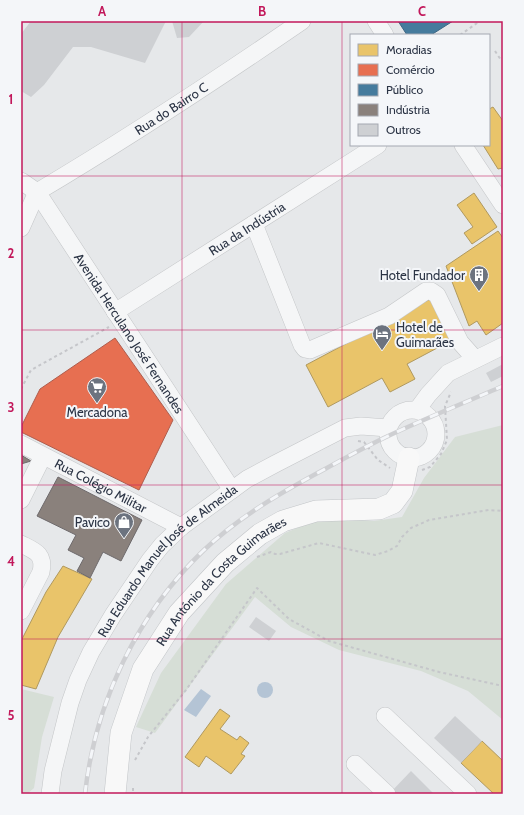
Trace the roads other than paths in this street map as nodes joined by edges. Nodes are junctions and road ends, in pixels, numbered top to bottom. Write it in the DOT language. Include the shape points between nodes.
graph roads {
  1 [pos="302,21"];
  2 [pos="376,21"];
  3 [pos="385,34"];
  4 [pos="376,146"];
  5 [pos="463,146"];
  6 [pos="470,146"];
  7 [pos="21,181"];
  8 [pos="37,192"];
  9 [pos="500,194"];
  10 [pos="254,224"];
  11 [pos="21,228"];
  12 [pos="118,316"];
  13 [pos="503,346"];
  14 [pos="475,359"];
  15 [pos="417,410"];
  16 [pos="388,428"];
  17 [pos="21,444"];
  18 [pos="43,456"];
  19 [pos="409,458"];
  20 [pos="232,490"];
  21 [pos="21,500"];
  22 [pos="181,527"];
  23 [pos="21,544"];
  24 [pos="21,611"];
  25 [pos="385,716"];
  26 [pos="356,764"];
  27 [pos="124,791"];
  28 [pos="50,794"];
  29 [pos="387,794"];
  30 [pos="468,794"];
  1 -- 8 [label="street, Rua do Bairro C" via="105,151"];
  2 -- 3 [label="street"];
  4 -- 10 [label="street, Rua da Indústria"];
  5 -- 9 [label="street"];
  6 -- 9 [label="street"];
  7 -- 8 [label="street, Avenida Herculano José Fernandes"];
  8 -- 11 [label="street"];
  8 -- 12 [label="street, Avenida Herculano José Fernandes"];
  10 -- 12 [label="street, Rua da Indústria"];
  10 -- 14 [label="street" via="305,349 310,350 389,316 426,291 431,291 437,295 460,342"];
  12 -- 20 [label="street, Avenida Herculano José Fernandes"];
  13 -- 14 [label="street"];
  14 -- 15 [label="street" via="448,374 428,394"];
  15 -- 16 [label="street" via="400,413"];
  15 -- 19 [label="street" via="432,420 437,437 431,450 424,456"];
  16 -- 19 [label="street" via="389,442 394,450 400,456"];
  16 -- 20 [label="street, Rua Eduardo Manuel José de Almeida" via="345,428 247,479"];
  17 -- 18 [label="street, Rua Colégio Militar"];
  18 -- 21 [label="street"];
  18 -- 22 [label="street, Rua Colégio Militar"];
  19 -- 27 [label="main road, Rua António da Costa Guimarães" via="402,491 394,502 379,509 316,511 283,521 260,534 225,563 179,613 143,669 121,733"];
  20 -- 22 [label="street, Rua Eduardo Manuel José de Almeida"];
  22 -- 28 [label="street, Rua Eduardo Manuel José de Almeida" via="150,560 91,652 70,703 53,771"];
  23 -- 24 [label="street" via="35,552 41,558 42,565"];
  25 -- 30 [label="street"];
  26 -- 29 [label="street"];
}
